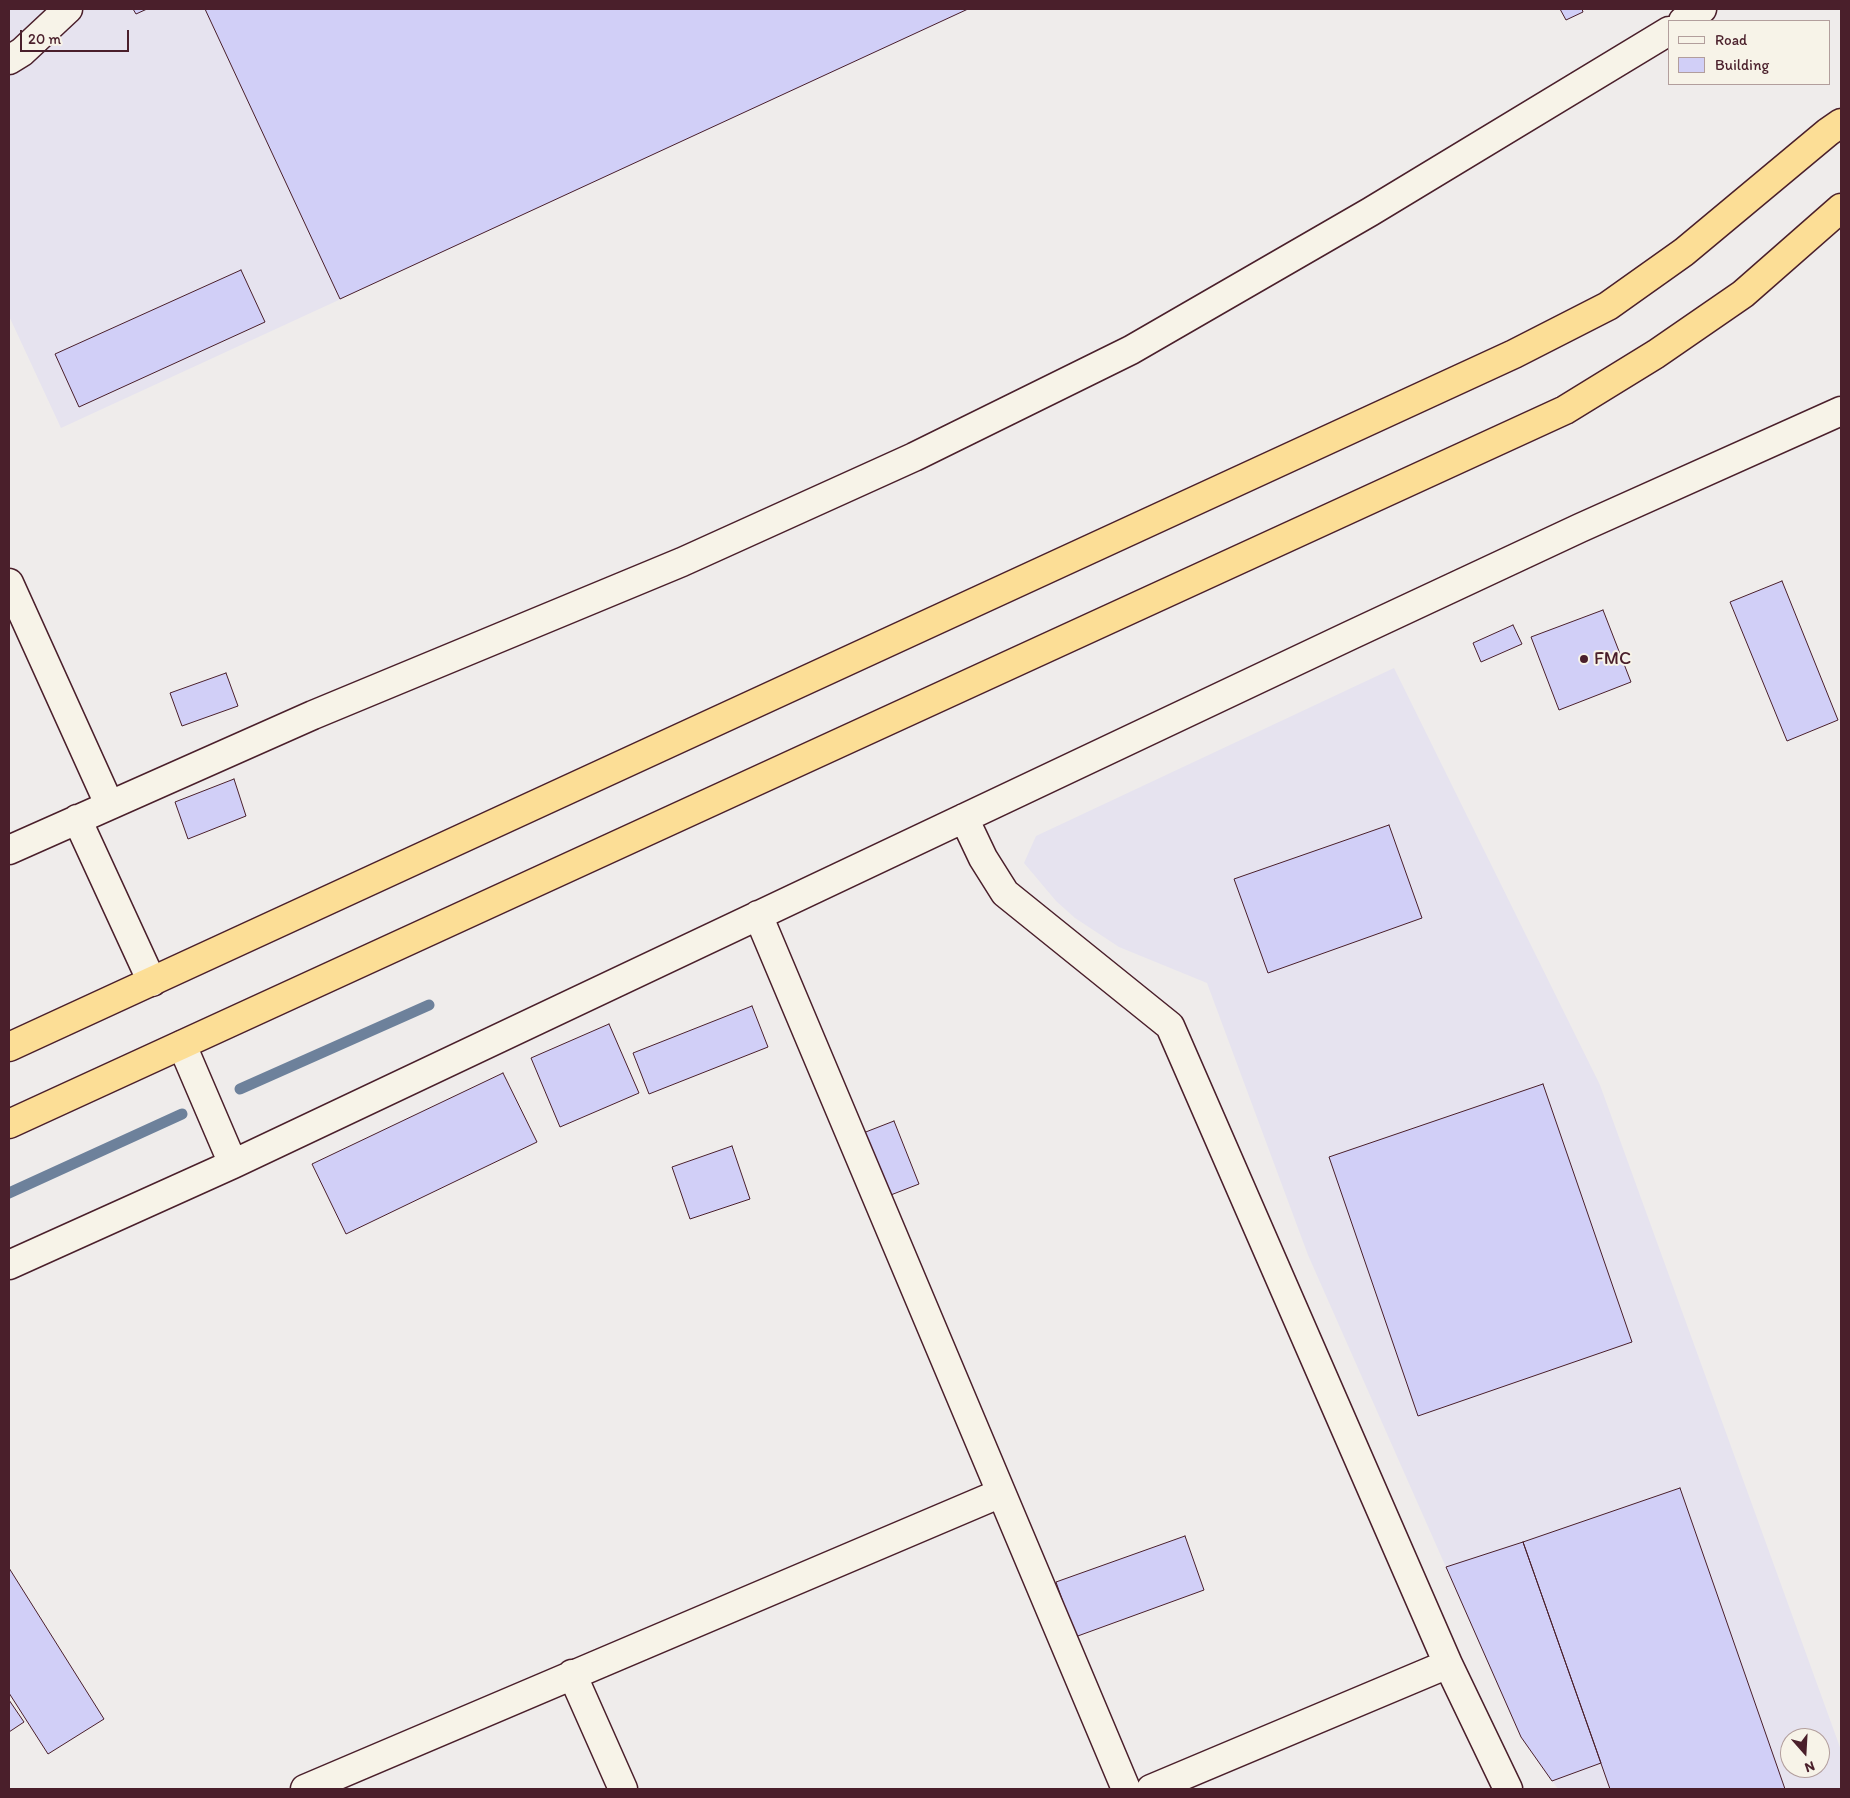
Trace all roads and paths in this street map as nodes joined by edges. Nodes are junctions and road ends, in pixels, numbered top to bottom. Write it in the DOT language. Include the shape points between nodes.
graph roads {
  1 [pos="68,9"];
  2 [pos="1702,9"];
  3 [pos="1685,20"];
  4 [pos="1668,32"];
  5 [pos="9,60"];
  6 [pos="1841,123"];
  7 [pos="1841,208"];
  8 [pos="1841,411"];
  9 [pos="9,582"];
  10 [pos="109,804"];
  11 [pos="964,818"];
  12 [pos="77,819"];
  13 [pos="9,850"];
  14 [pos="758,916"];
  15 [pos="152,982"];
  16 [pos="182,1045"];
  17 [pos="9,1047"];
  18 [pos="9,1124"];
  19 [pos="233,1164"];
  20 [pos="9,1265"];
  21 [pos="1001,1493"];
  22 [pos="1448,1664"];
  23 [pos="572,1674"];
  24 [pos="311,1788"];
  25 [pos="623,1789"];
  26 [pos="1126,1789"];
  27 [pos="1151,1789"];
  28 [pos="1508,1789"];
  1 -- 5 [label="street"];
  2 -- 3 [label="street"];
  4 -- 10 [label="street" via="1370,212 1114,358 914,457 682,562 313,715"];
  6 -- 15 [label="highway" via="1684,252 1624,295 1514,354"];
  7 -- 16 [label="highway" via="1743,294 1656,354 1565,410"];
  8 -- 11 [label="street" via="1580,528"];
  9 -- 10 [label="street"];
  10 -- 12 [label="street"];
  11 -- 14 [label="street"];
  11 -- 22 [label="street" via="983,858 1005,893 1170,1026"];
  12 -- 13 [label="street"];
  12 -- 15 [label="street"];
  14 -- 19 [label="street"];
  14 -- 21 [label="street"];
  15 -- 17 [label="highway"];
  16 -- 18 [label="highway"];
  16 -- 19 [label="street"];
  19 -- 20 [label="street"];
  21 -- 23 [label="street"];
  21 -- 26 [label="street"];
  22 -- 27 [label="street"];
  22 -- 28 [label="street"];
  23 -- 24 [label="street"];
  23 -- 25 [label="street"];
}
